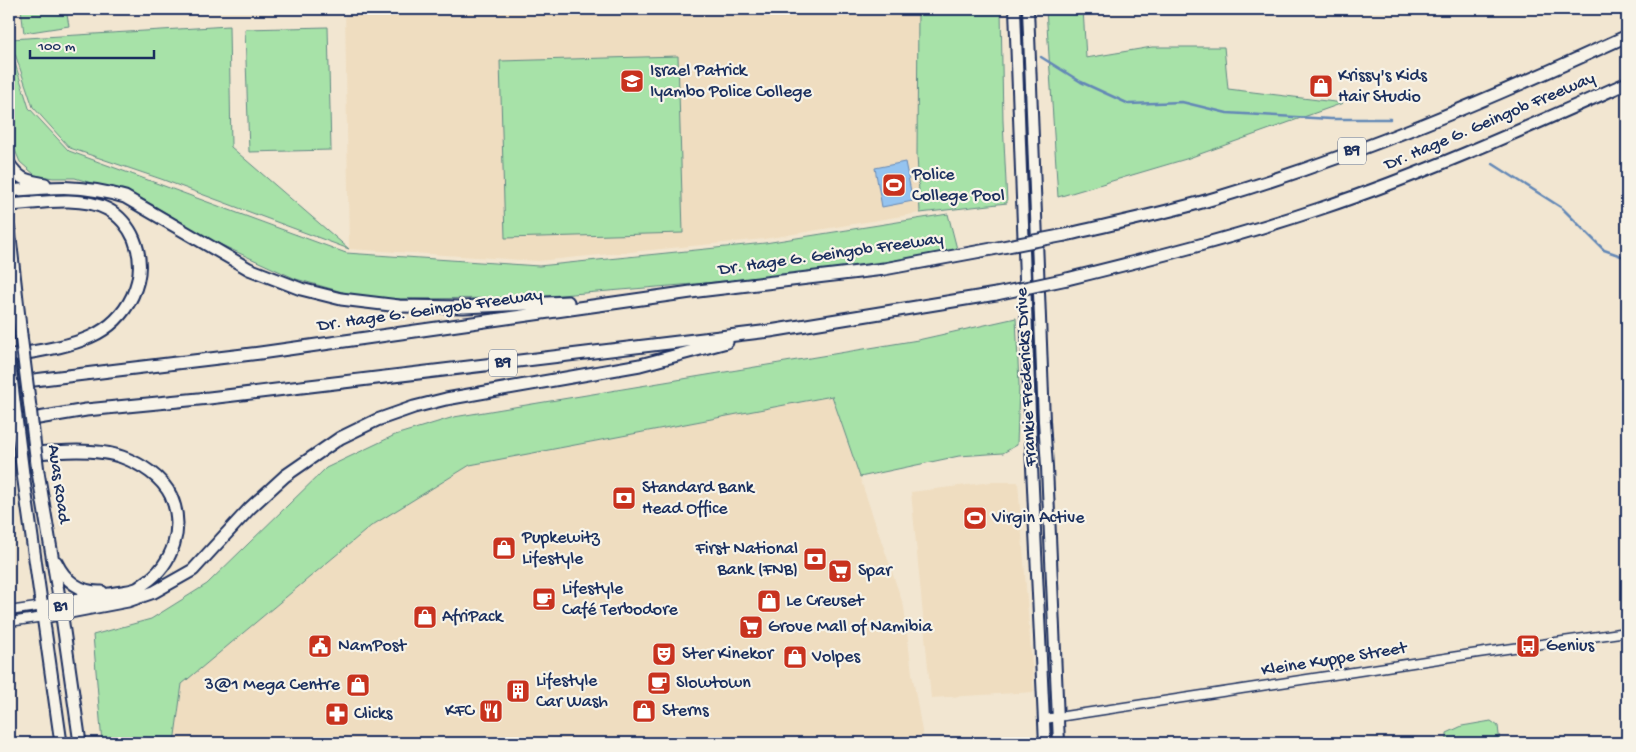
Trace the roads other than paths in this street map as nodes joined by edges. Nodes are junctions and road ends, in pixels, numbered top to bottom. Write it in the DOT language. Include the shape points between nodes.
graph roads {
  1 [pos="1015,9"];
  2 [pos="1028,9"];
  3 [pos="1627,36"];
  4 [pos="1627,83"];
  5 [pos="9,164"];
  6 [pos="60,187"];
  7 [pos="9,191"];
  8 [pos="9,205"];
  9 [pos="9,229"];
  10 [pos="642,299"];
  11 [pos="770,331"];
  12 [pos="9,356"];
  13 [pos="9,360"];
  14 [pos="9,383"];
  15 [pos="9,423"];
  16 [pos="9,455"];
  17 [pos="50,549"];
  18 [pos="136,589"];
  19 [pos="61,609"];
  20 [pos="9,611"];
  21 [pos="43,611"];
  22 [pos="9,622"];
  23 [pos="1627,632"];
  24 [pos="1059,717"];
  25 [pos="1045,719"];
  26 [pos="61,743"];
  27 [pos="80,743"];
  28 [pos="1045,743"];
  29 [pos="1060,743"];
  1 -- 25 [label="main road, Frankie Fredericks Drive"];
  2 -- 24 [label="main road, Frankie Fredericks Drive"];
  3 -- 10 [label="highway, Dr. Hage G. Geingob Freeway / B9, bridge" via="1520,85 1370,145 1215,198 1065,235 884,269"];
  4 -- 11 [label="highway, Dr. Hage G. Geingob Freeway / B9, bridge" via="1500,139 1320,209 1234,236 996,294"];
  5 -- 6 [label="highway" via="24,180"];
  6 -- 7 [label="highway"];
  6 -- 10 [label="highway" via="103,190 125,197 249,269 301,289 341,299 399,306 464,307"];
  8 -- 12 [label="highway" via="79,202 108,209 132,232 139,252 140,269 136,288 126,307 111,323 91,336 66,345"];
  9 -- 17 [label="highway, Auas Road / B1, bridge"];
  10 -- 14 [label="highway, Dr. Hage G. Geingob Freeway / B9" via="260,353"];
  11 -- 15 [label="highway, Dr. Hage G. Geingob Freeway / B9" via="86,410"];
  11 -- 19 [label="highway" via="640,365 446,399 377,420 340,438 285,476 250,508 193,570 154,592 128,601"];
  13 -- 21 [label="highway, Auas Road / B1, bridge"];
  16 -- 18 [label="highway" via="96,451 121,456 142,466 159,480 171,496 176,515 178,526 174,545 167,562 154,577"];
  17 -- 18 [label="highway" via="61,573 74,585 93,592"];
  17 -- 19 [label="highway, Auas Road / B1"];
  18 -- 19 [label="highway"];
  19 -- 21 [label="highway"];
  19 -- 27 [label="highway, Auas Road / B1"];
  20 -- 21 [label="street"];
  21 -- 22 [label="street"];
  21 -- 26 [label="highway, Auas Road / B1"];
  23 -- 24 [label="street, Kleine Kuppe Street"];
  24 -- 25 [label="street, Kleine Kuppe Street"];
  24 -- 29 [label="main road, Frankie Fredericks Drive"];
  25 -- 28 [label="main road, Frankie Fredericks Drive"];
}
